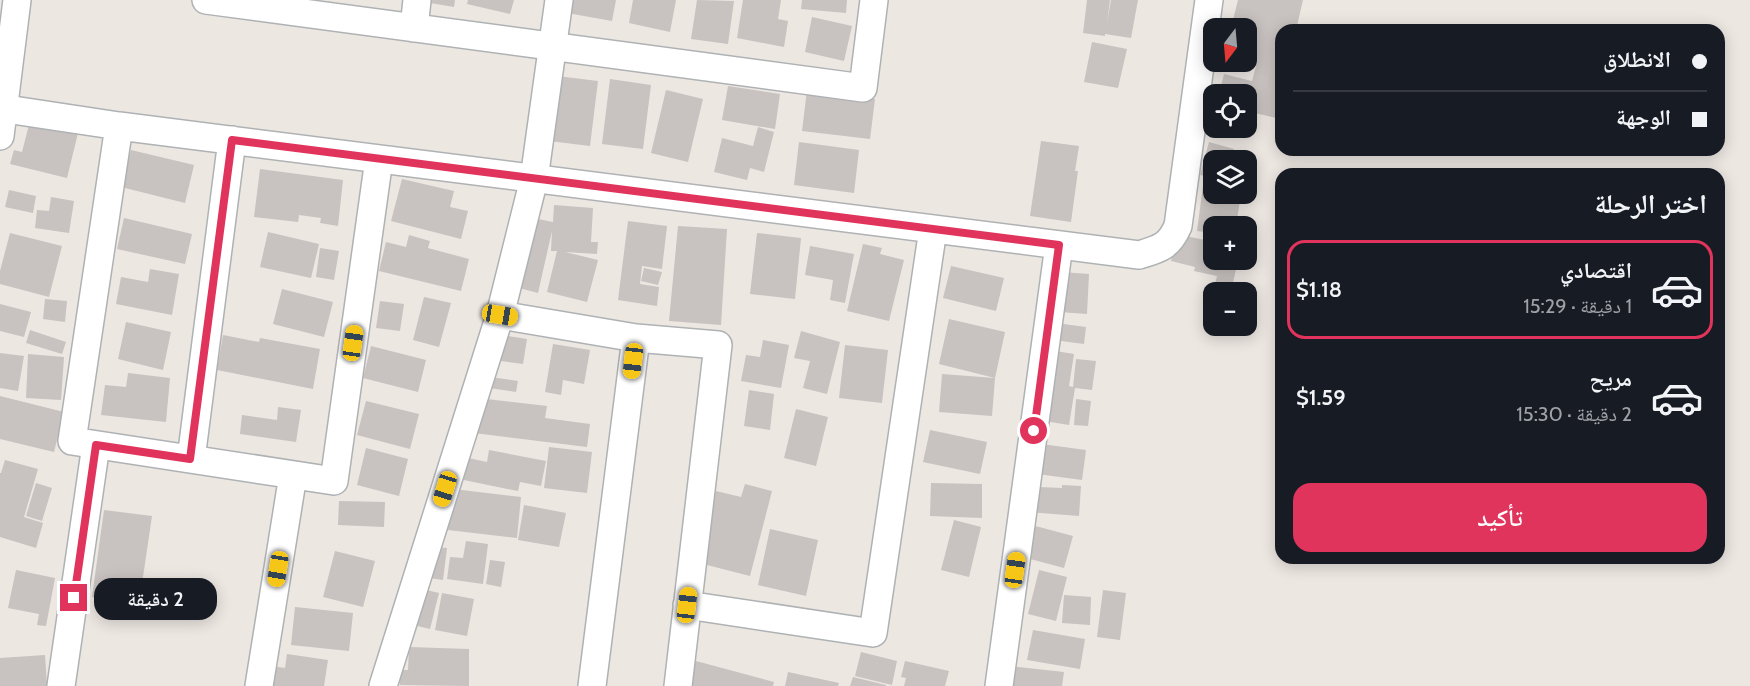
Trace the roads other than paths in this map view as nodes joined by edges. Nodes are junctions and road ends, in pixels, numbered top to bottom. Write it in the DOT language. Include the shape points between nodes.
graph roads {
  1 [pos="17,0"];
  2 [pos="206,0"];
  3 [pos="417,0"];
  4 [pos="560,0"];
  5 [pos="874,0"];
  6 [pos="1209,0"];
  7 [pos="414,28"];
  8 [pos="553,46"];
  9 [pos="2,108"];
  10 [pos="119,126"];
  11 [pos="0,136"];
  12 [pos="232,140"];
  13 [pos="379,159"];
  14 [pos="534,178"];
  15 [pos="933,229"];
  16 [pos="1059,245"];
  17 [pos="500,315"];
  18 [pos="636,338"];
  19 [pos="96,445"];
  20 [pos="190,459"];
  21 [pos="293,475"];
  22 [pos="687,605"];
  23 [pos="61,686"];
  24 [pos="259,686"];
  25 [pos="383,686"];
  26 [pos="592,686"];
  27 [pos="678,686"];
  28 [pos="999,686"];
  1 -- 9 [label="street"];
  2 -- 7 [label="street"];
  3 -- 7 [label="street"];
  4 -- 8 [label="street"];
  5 -- 8 [label="street" via="863,88"];
  6 -- 16 [label="street" via="1178,226 1172,239 1161,248 1139,255"];
  7 -- 8 [label="street"];
  8 -- 14 [label="street"];
  9 -- 10 [label="street"];
  9 -- 11 [label="street"];
  10 -- 12 [label="street"];
  10 -- 19 [label="street" via="72,441"];
  12 -- 13 [label="street"];
  12 -- 20 [label="street"];
  13 -- 14 [label="street"];
  13 -- 21 [label="street" via="334,481"];
  14 -- 15 [label="street"];
  14 -- 17 [label="street"];
  15 -- 16 [label="street"];
  15 -- 22 [label="street" via="873,633"];
  16 -- 28 [label="street"];
  17 -- 18 [label="street"];
  17 -- 25 [label="street"];
  18 -- 22 [label="street" via="718,345"];
  18 -- 26 [label="street"];
  19 -- 20 [label="street"];
  19 -- 23 [label="street"];
  20 -- 21 [label="street"];
  21 -- 24 [label="street"];
  22 -- 27 [label="street"];
}
